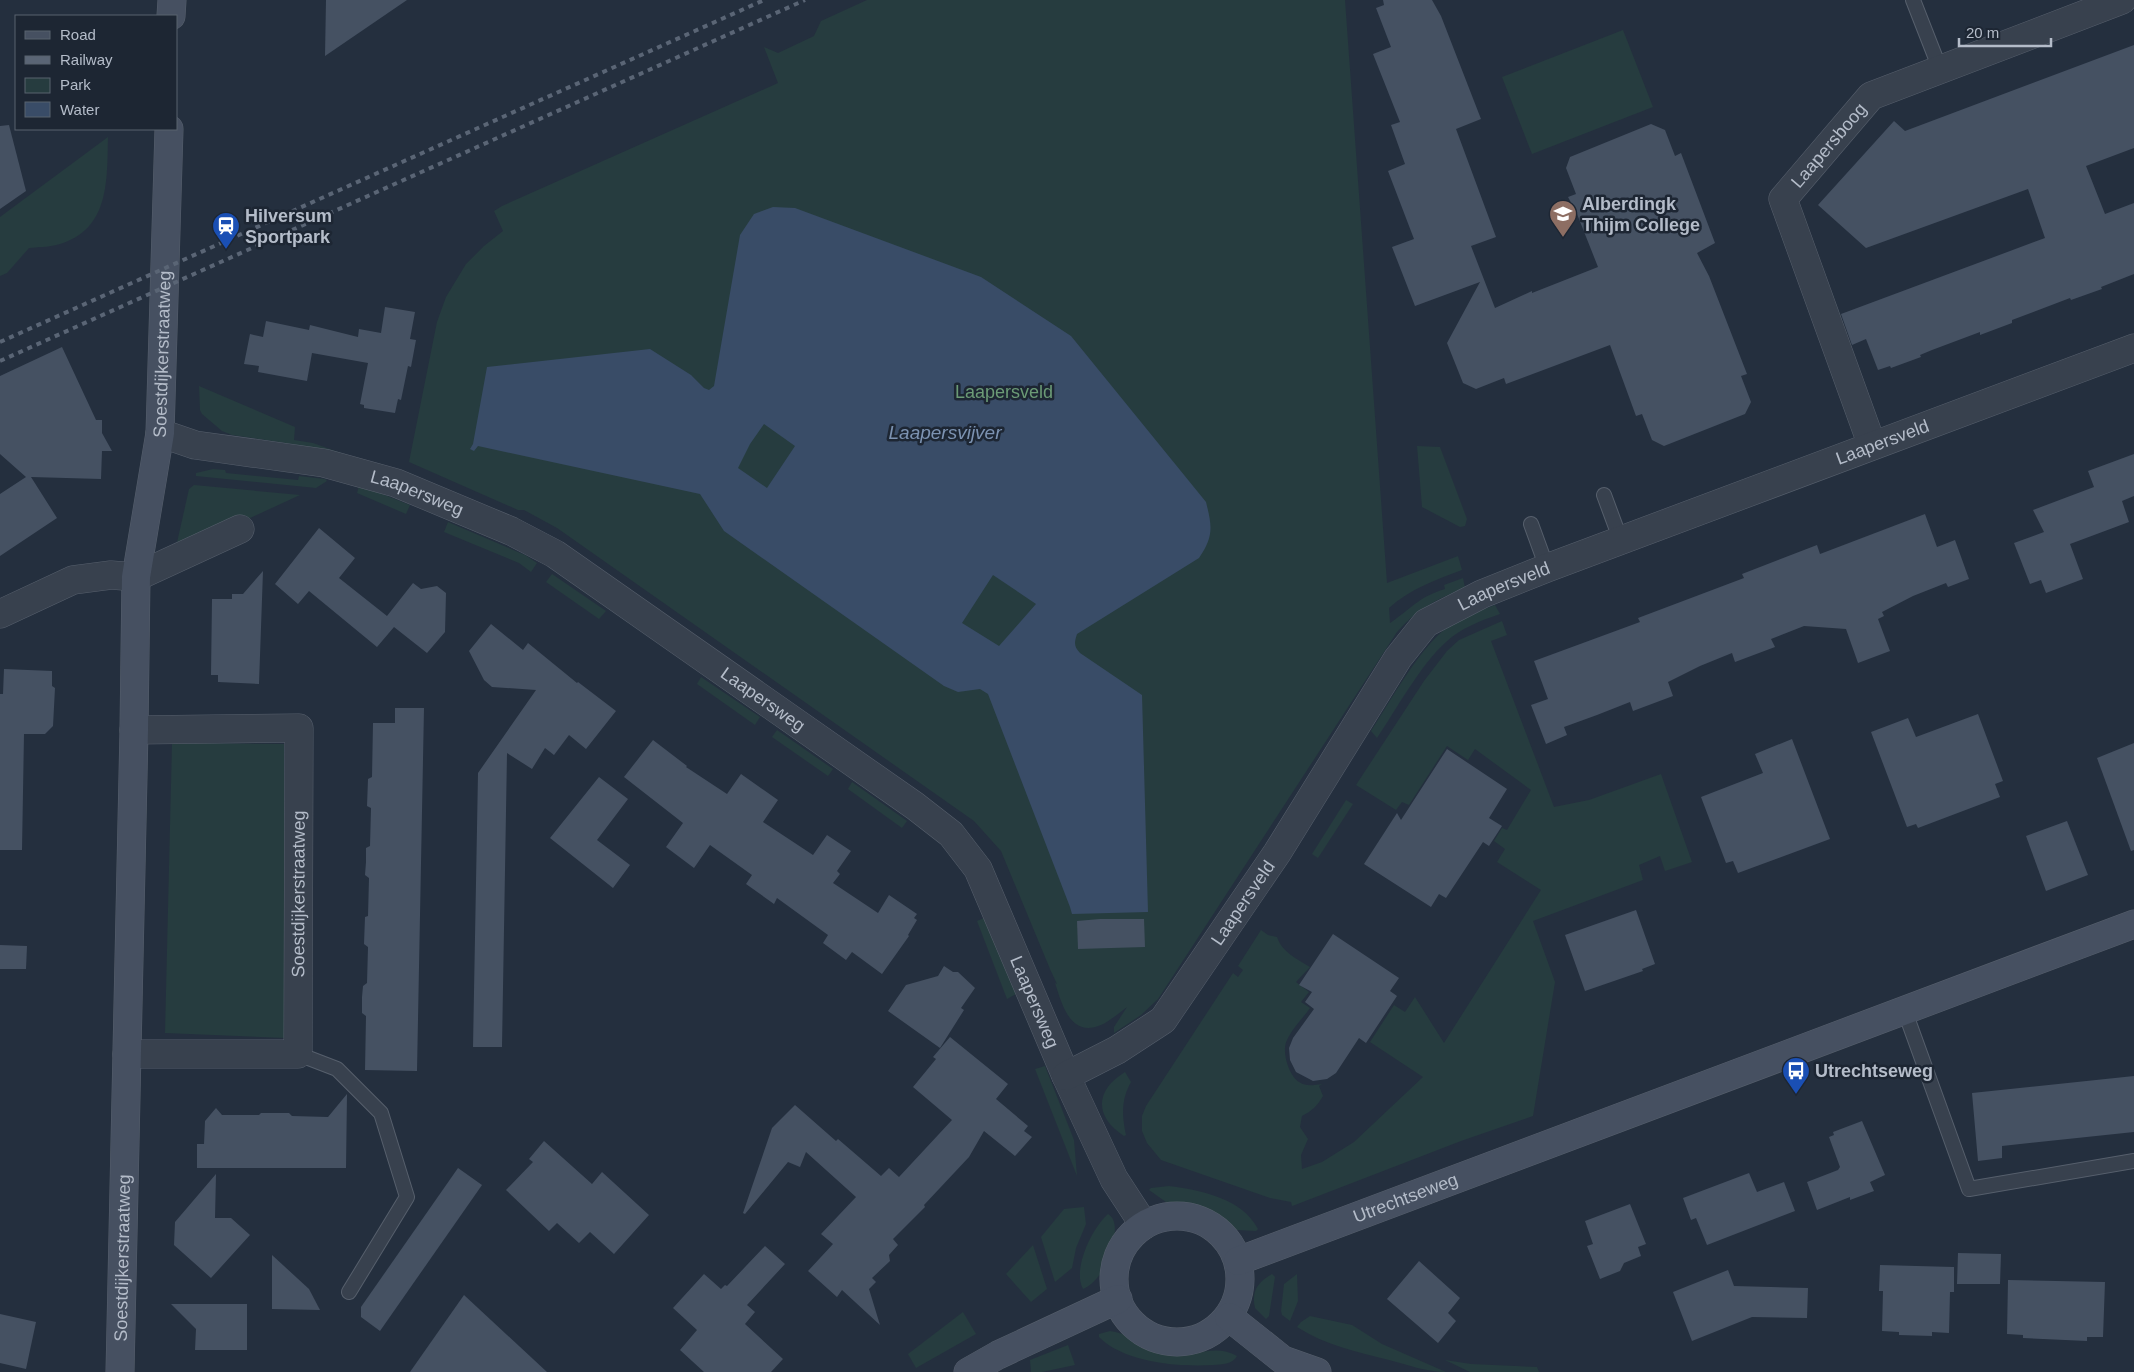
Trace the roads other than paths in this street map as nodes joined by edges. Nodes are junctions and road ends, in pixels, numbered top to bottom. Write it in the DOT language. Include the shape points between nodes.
graph roads {
  1 [pos="1913,0"];
  2 [pos="2122,0"];
  3 [pos="1940,68"];
  4 [pos="170,130"];
  5 [pos="2134,348"];
  6 [pos="160,433"];
  7 [pos="1872,445"];
  8 [pos="1604,495"];
  9 [pos="1531,524"];
  10 [pos="240,529"];
  11 [pos="1621,541"];
  12 [pos="1547,568"];
  13 [pos="136,577"];
  14 [pos="0,614"];
  15 [pos="134,730"];
  16 [pos="2134,924"];
  17 [pos="1904,1009"];
  18 [pos="127,1054"];
  19 [pos="298,1054"];
  20 [pos="1066,1076"];
  21 [pos="2134,1161"];
  22 [pos="1144,1225"];
  23 [pos="1238,1260"];
  24 [pos="349,1292"];
  25 [pos="1118,1299"];
  26 [pos="1229,1317"];
  27 [pos="120,1372"];
  28 [pos="968,1372"];
  29 [pos="1317,1372"];
  1 -- 3 [label="lane"];
  2 -- 3 [label="street, Laapersboog"];
  3 -- 7 [label="street, Laapersboog" via="1871,96 1783,199"];
  4 -- 6 [label="main road, Soestdijkerstraatweg"];
  5 -- 7 [label="street, Laapersveld"];
  6 -- 13 [label="main road, Soestdijkerstraatweg"];
  6 -- 20 [label="street, Laapersweg" via="195,445 324,463 361,472 396,483 511,531 555,554 915,806 951,834 978,869"];
  7 -- 11 [label="street, Laapersveld"];
  8 -- 11 [label="lane"];
  9 -- 12 [label="lane"];
  10 -- 13 [label="street"];
  11 -- 12 [label="street, Laapersveld"];
  12 -- 20 [label="street, Laapersveld" via="1482,594 1426,623 1398,658 1277,853 1163,1020 1117,1050"];
  13 -- 14 [label="street" via="111,575 73,580"];
  13 -- 15 [label="main road, Soestdijkerstraatweg"];
  15 -- 18 [label="main road, Soestdijkerstraatweg"];
  15 -- 19 [label="street, Soestdijkerstraatweg" via="299,728"];
  16 -- 17 [label="main road, Utrechtseweg"];
  17 -- 21 [label="lane" via="1969,1189"];
  17 -- 23 [label="main road, Utrechtseweg"];
  18 -- 19 [label="street"];
  18 -- 27 [label="main road, Soestdijkerstraatweg"];
  19 -- 24 [label="lane" via="337,1069 381,1113 407,1197"];
  20 -- 22 [label="street, Laapersweg" via="1114,1180"];
  22 -- 23 [label="main road" via="1176,1216 1196,1218 1226,1239"];
  22 -- 25 [label="main road" via="1131,1236 1118,1258 1115,1271"];
  23 -- 26 [label="main road" via="1240,1288"];
  25 -- 26 [label="main road" via="1134,1323 1154,1337 1167,1340 1199,1338"];
  25 -- 28 [label="main road"];
  26 -- 29 [label="main road" via="1283,1360"];
}
